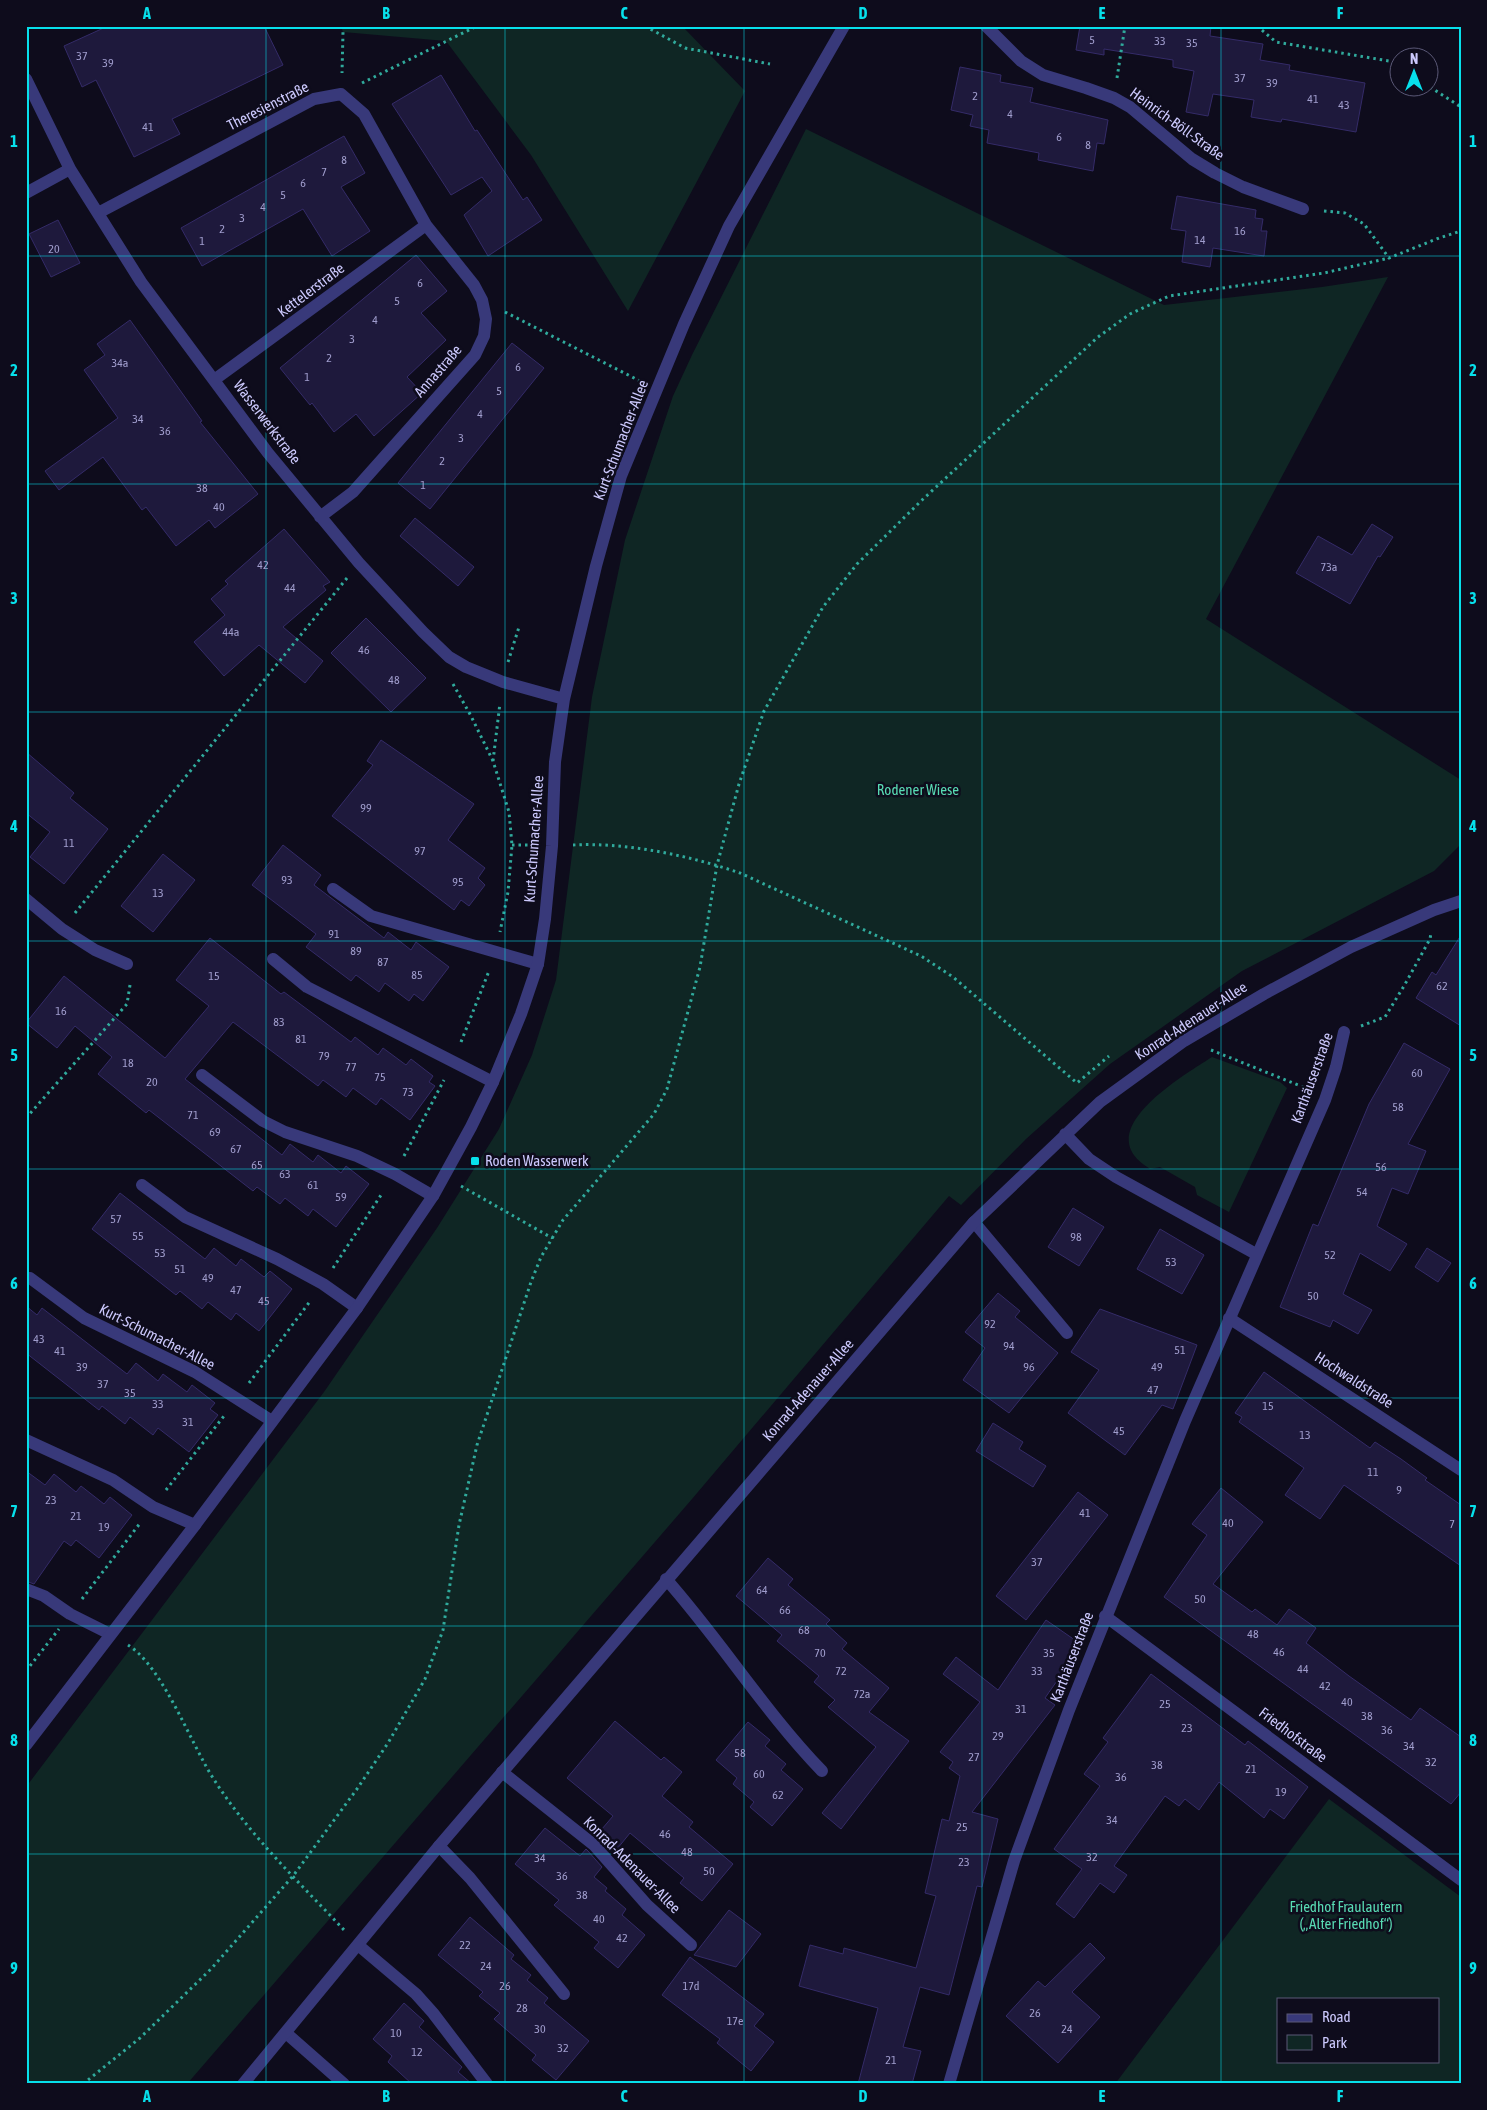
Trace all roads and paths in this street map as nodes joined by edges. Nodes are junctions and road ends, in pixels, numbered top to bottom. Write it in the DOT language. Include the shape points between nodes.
graph roads {
  1 [pos="341,26"];
  2 [pos="477,26"];
  3 [pos="645,26"];
  4 [pos="844,26"];
  5 [pos="986,26"];
  6 [pos="1125,26"];
  7 [pos="1257,26"];
  8 [pos="1390,63"];
  9 [pos="770,64"];
  10 [pos="26,79"];
  11 [pos="1440,93"];
  12 [pos="341,94"];
  13 [pos="1114,98"];
  14 [pos="1461,107"];
  15 [pos="70,169"];
  16 [pos="26,193"];
  17 [pos="1304,209"];
  18 [pos="98,213"];
  19 [pos="426,225"];
  20 [pos="1461,231"];
  21 [pos="1389,258"];
  22 [pos="482,300"];
  23 [pos="214,380"];
  24 [pos="656,390"];
  25 [pos="320,517"];
  26 [pos="359,562"];
  27 [pos="450,657"];
  28 [pos="564,699"];
  29 [pos="583,844"];
  30 [pos="717,865"];
  31 [pos="333,889"];
  32 [pos="26,899"];
  33 [pos="1461,901"];
  34 [pos="1434,910"];
  35 [pos="62,929"];
  36 [pos="496,952"];
  37 [pos="273,960"];
  38 [pos="127,964"];
  39 [pos="538,964"];
  40 [pos="1344,1032"];
  41 [pos="1211,1050"];
  42 [pos="1109,1056"];
  43 [pos="453,1061"];
  44 [pos="202,1076"];
  45 [pos="493,1082"];
  46 [pos="1326,1096"];
  47 [pos="26,1118"];
  48 [pos="1065,1134"];
  49 [pos="395,1174"];
  50 [pos="454,1182"];
  51 [pos="142,1185"];
  52 [pos="433,1196"];
  53 [pos="974,1222"];
  54 [pos="552,1238"];
  55 [pos="1256,1254"];
  56 [pos="30,1278"];
  57 [pos="322,1284"];
  58 [pos="357,1308"];
  59 [pos="1229,1318"];
  60 [pos="1067,1333"];
  61 [pos="237,1399"];
  62 [pos="272,1421"];
  63 [pos="26,1440"];
  64 [pos="1459,1466"];
  65 [pos="153,1507"];
  66 [pos="195,1525"];
  67 [pos="666,1580"];
  68 [pos="26,1589"];
  69 [pos="70,1614"];
  70 [pos="1105,1616"];
  71 [pos="110,1634"];
  72 [pos="26,1671"];
  73 [pos="26,1745"];
  74 [pos="822,1771"];
  75 [pos="502,1772"];
  76 [pos="439,1846"];
  77 [pos="293,1876"];
  78 [pos="1461,1880"];
  79 [pos="358,1945"];
  80 [pos="691,1945"];
  81 [pos="564,1994"];
  82 [pos="286,2033"];
  83 [pos="83,2084"];
  84 [pos="243,2084"];
  85 [pos="344,2084"];
  86 [pos="487,2084"];
  87 [pos="949,2084"];
  1 -- 12 [label="path"];
  2 -- 12 [label="path"];
  3 -- 9 [label="path" via="685,48"];
  4 -- 24 [label="street, Kurt-Schumacher-Allee" via="729,226"];
  5 -- 13 [label="street, Heinrich-Böll-Straße" via="1021,60 1044,75"];
  6 -- 13 [label="path"];
  7 -- 8 [label="path" via="1276,42"];
  10 -- 15 [label="street, Wasserwerkstraße"];
  11 -- 14 [label="path"];
  12 -- 18 [label="street, Theresienstraße" via="314,99"];
  12 -- 19 [label="street" via="364,114"];
  13 -- 17 [label="street, Heinrich-Böll-Straße" via="1215,173"];
  15 -- 16 [label="street"];
  15 -- 18 [label="street, Wasserwerkstraße"];
  17 -- 21 [label="path" via="1345,213 1364,224"];
  18 -- 23 [label="street, Wasserwerkstraße" via="142,282"];
  19 -- 22 [label="street, Annastraße" via="474,285"];
  19 -- 23 [label="street, Kettelerstraße"];
  20 -- 21 [label="path"];
  21 -- 30 [label="path" via="1324,273 1168,296 1130,314 1098,337 857,564 823,607 764,711 739,784"];
  22 -- 24 [label="path"];
  22 -- 25 [label="street, Annastraße" via="486,319 484,336 474,355 353,492"];
  23 -- 25 [label="street, Wasserwerkstraße"];
  24 -- 28 [label="street, Kurt-Schumacher-Allee" via="621,476"];
  25 -- 26 [label="street, Wasserwerkstraße"];
  26 -- 27 [label="street, Wasserwerkstraße" via="422,632"];
  26 -- 35 [label="path"];
  27 -- 28 [label="street, Wasserwerkstraße" via="503,682"];
  27 -- 36 [label="path" via="450,679 493,762 509,812 512,845 508,892"];
  28 -- 39 [label="street, Kurt-Schumacher-Allee" via="555,762 552,846"];
  29 -- 30 [label="path" via="652,850"];
  30 -- 42 [label="path" via="921,956 953,978 1077,1083"];
  30 -- 54 [label="path" via="700,966 667,1089 654,1114 563,1220"];
  31 -- 36 [label="street" via="371,916"];
  32 -- 35 [label="street"];
  33 -- 34 [label="street, Konrad-Adenauer-Allee"];
  34 -- 40 [label="path, Karthäuserstraße" via="1430,939 1385,1017"];
  34 -- 48 [label="street, Konrad-Adenauer-Allee" via="1350,947 1184,1041 1100,1102"];
  35 -- 38 [label="street" via="95,950"];
  36 -- 39 [label="street"];
  36 -- 43 [label="path"];
  37 -- 43 [label="street" via="307,987"];
  38 -- 47 [label="path" via="130,988 127,1004"];
  39 -- 45 [label="street, Kurt-Schumacher-Allee"];
  40 -- 46 [label="street, Karthäuserstraße"];
  41 -- 46 [label="path"];
  43 -- 45 [label="street"];
  43 -- 49 [label="path"];
  44 -- 49 [label="street" via="263,1122 357,1156"];
  45 -- 52 [label="street, Kurt-Schumacher-Allee"];
  46 -- 55 [label="street, Karthäuserstraße"];
  48 -- 53 [label="street, Konrad-Adenauer-Allee"];
  48 -- 55 [label="street" via="1089,1159 1116,1177"];
  49 -- 52 [label="street"];
  49 -- 57 [label="path"];
  50 -- 54 [label="path"];
  51 -- 57 [label="street" via="185,1217 277,1259"];
  52 -- 58 [label="street, Kurt-Schumacher-Allee"];
  53 -- 60 [label="street"];
  53 -- 67 [label="street, Konrad-Adenauer-Allee"];
  54 -- 77 [label="path" via="530,1282 477,1445 459,1526 443,1630 425,1679 388,1743"];
  55 -- 59 [label="street, Karthäuserstraße"];
  56 -- 61 [label="street, Kurt-Schumacher-Allee" via="84,1318 195,1372"];
  57 -- 58 [label="street"];
  57 -- 61 [label="path"];
  58 -- 62 [label="street, Kurt-Schumacher-Allee"];
  59 -- 64 [label="street, Hochwaldstraße"];
  59 -- 70 [label="street, Karthäuserstraße"];
  61 -- 62 [label="street, Kurt-Schumacher-Allee"];
  61 -- 65 [label="path"];
  62 -- 66 [label="street, Kurt-Schumacher-Allee"];
  63 -- 65 [label="street" via="113,1480"];
  65 -- 66 [label="street"];
  65 -- 69 [label="path"];
  66 -- 71 [label="street, Kurt-Schumacher-Allee"];
  67 -- 74 [label="street" via="698,1615 795,1743"];
  67 -- 75 [label="street, Konrad-Adenauer-Allee"];
  68 -- 69 [label="street" via="44,1596"];
  69 -- 71 [label="street"];
  69 -- 72 [label="path"];
  70 -- 78 [label="street, Friedhofstraße"];
  70 -- 87 [label="street, Karthäuserstraße" via="1014,1861"];
  71 -- 73 [label="street, Kurt-Schumacher-Allee"];
  71 -- 77 [label="path" via="136,1650 155,1672 213,1778 247,1825"];
  75 -- 76 [label="street, Konrad-Adenauer-Allee"];
  75 -- 80 [label="street, Konrad-Adenauer-Allee" via="594,1845 647,1905"];
  76 -- 79 [label="street, Konrad-Adenauer-Allee"];
  76 -- 81 [label="street" via="470,1878"];
  77 -- 79 [label="path"];
  77 -- 83 [label="path" via="211,1969 140,2038"];
  79 -- 82 [label="street, Konrad-Adenauer-Allee"];
  79 -- 86 [label="street" via="416,1994"];
  82 -- 84 [label="street, Konrad-Adenauer-Allee"];
  82 -- 85 [label="street"];
}
